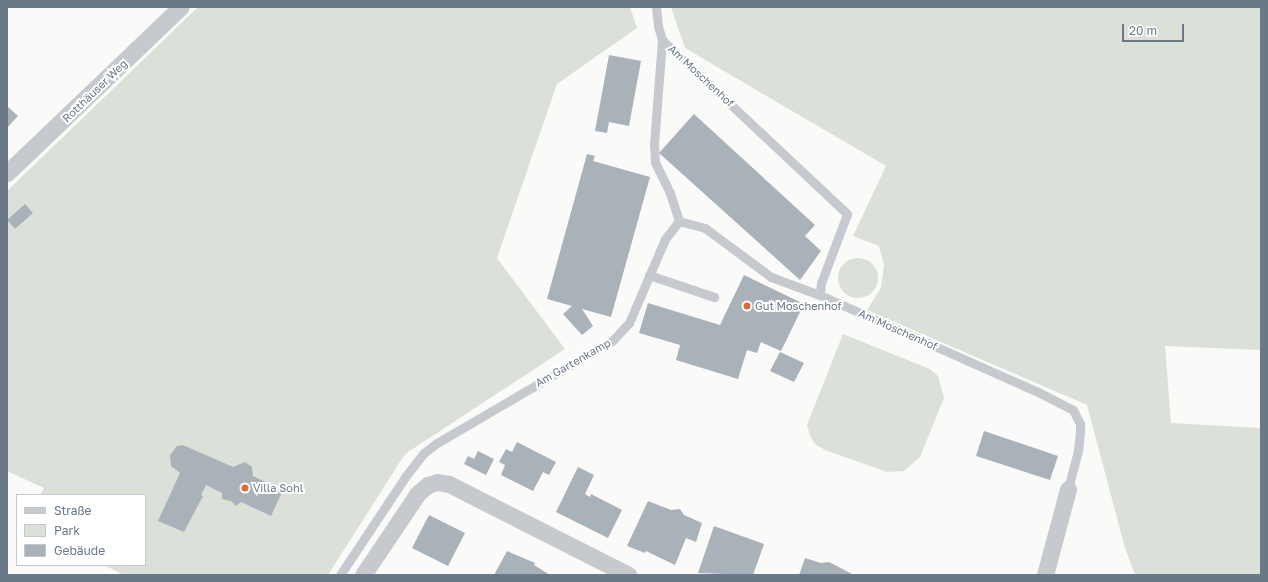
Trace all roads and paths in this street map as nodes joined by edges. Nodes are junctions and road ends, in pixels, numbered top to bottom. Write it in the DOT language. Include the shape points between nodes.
graph roads {
  1 [pos="181,7"];
  2 [pos="656,7"];
  3 [pos="662,40"];
  4 [pos="7,173"];
  5 [pos="679,221"];
  6 [pos="649,275"];
  7 [pos="820,295"];
  8 [pos="714,297"];
  9 [pos="1068,489"];
  10 [pos="340,575"];
  11 [pos="363,575"];
  12 [pos="628,575"];
  13 [pos="1045,575"];
  1 -- 4 [label="street, Rotthäuser Weg"];
  2 -- 3 [label="lane, Am Moschenhof"];
  3 -- 5 [label="lane" via="654,144 655,162 670,193"];
  3 -- 7 [label="lane, Am Moschenhof" via="847,214 821,283"];
  5 -- 6 [label="lane, Am Gartenkamp" via="665,239"];
  5 -- 7 [label="lane" via="705,228 771,277"];
  6 -- 8 [label="lane"];
  6 -- 10 [label="lane, Am Gartenkamp" via="629,323 613,340 424,453 405,477"];
  7 -- 9 [label="lane, Am Moschenhof" via="1073,410 1080,424 1080,432"];
  9 -- 13 [label="street, Am Moschenhof"];
  11 -- 12 [label="street" via="418,493 437,482 449,484"];
}
